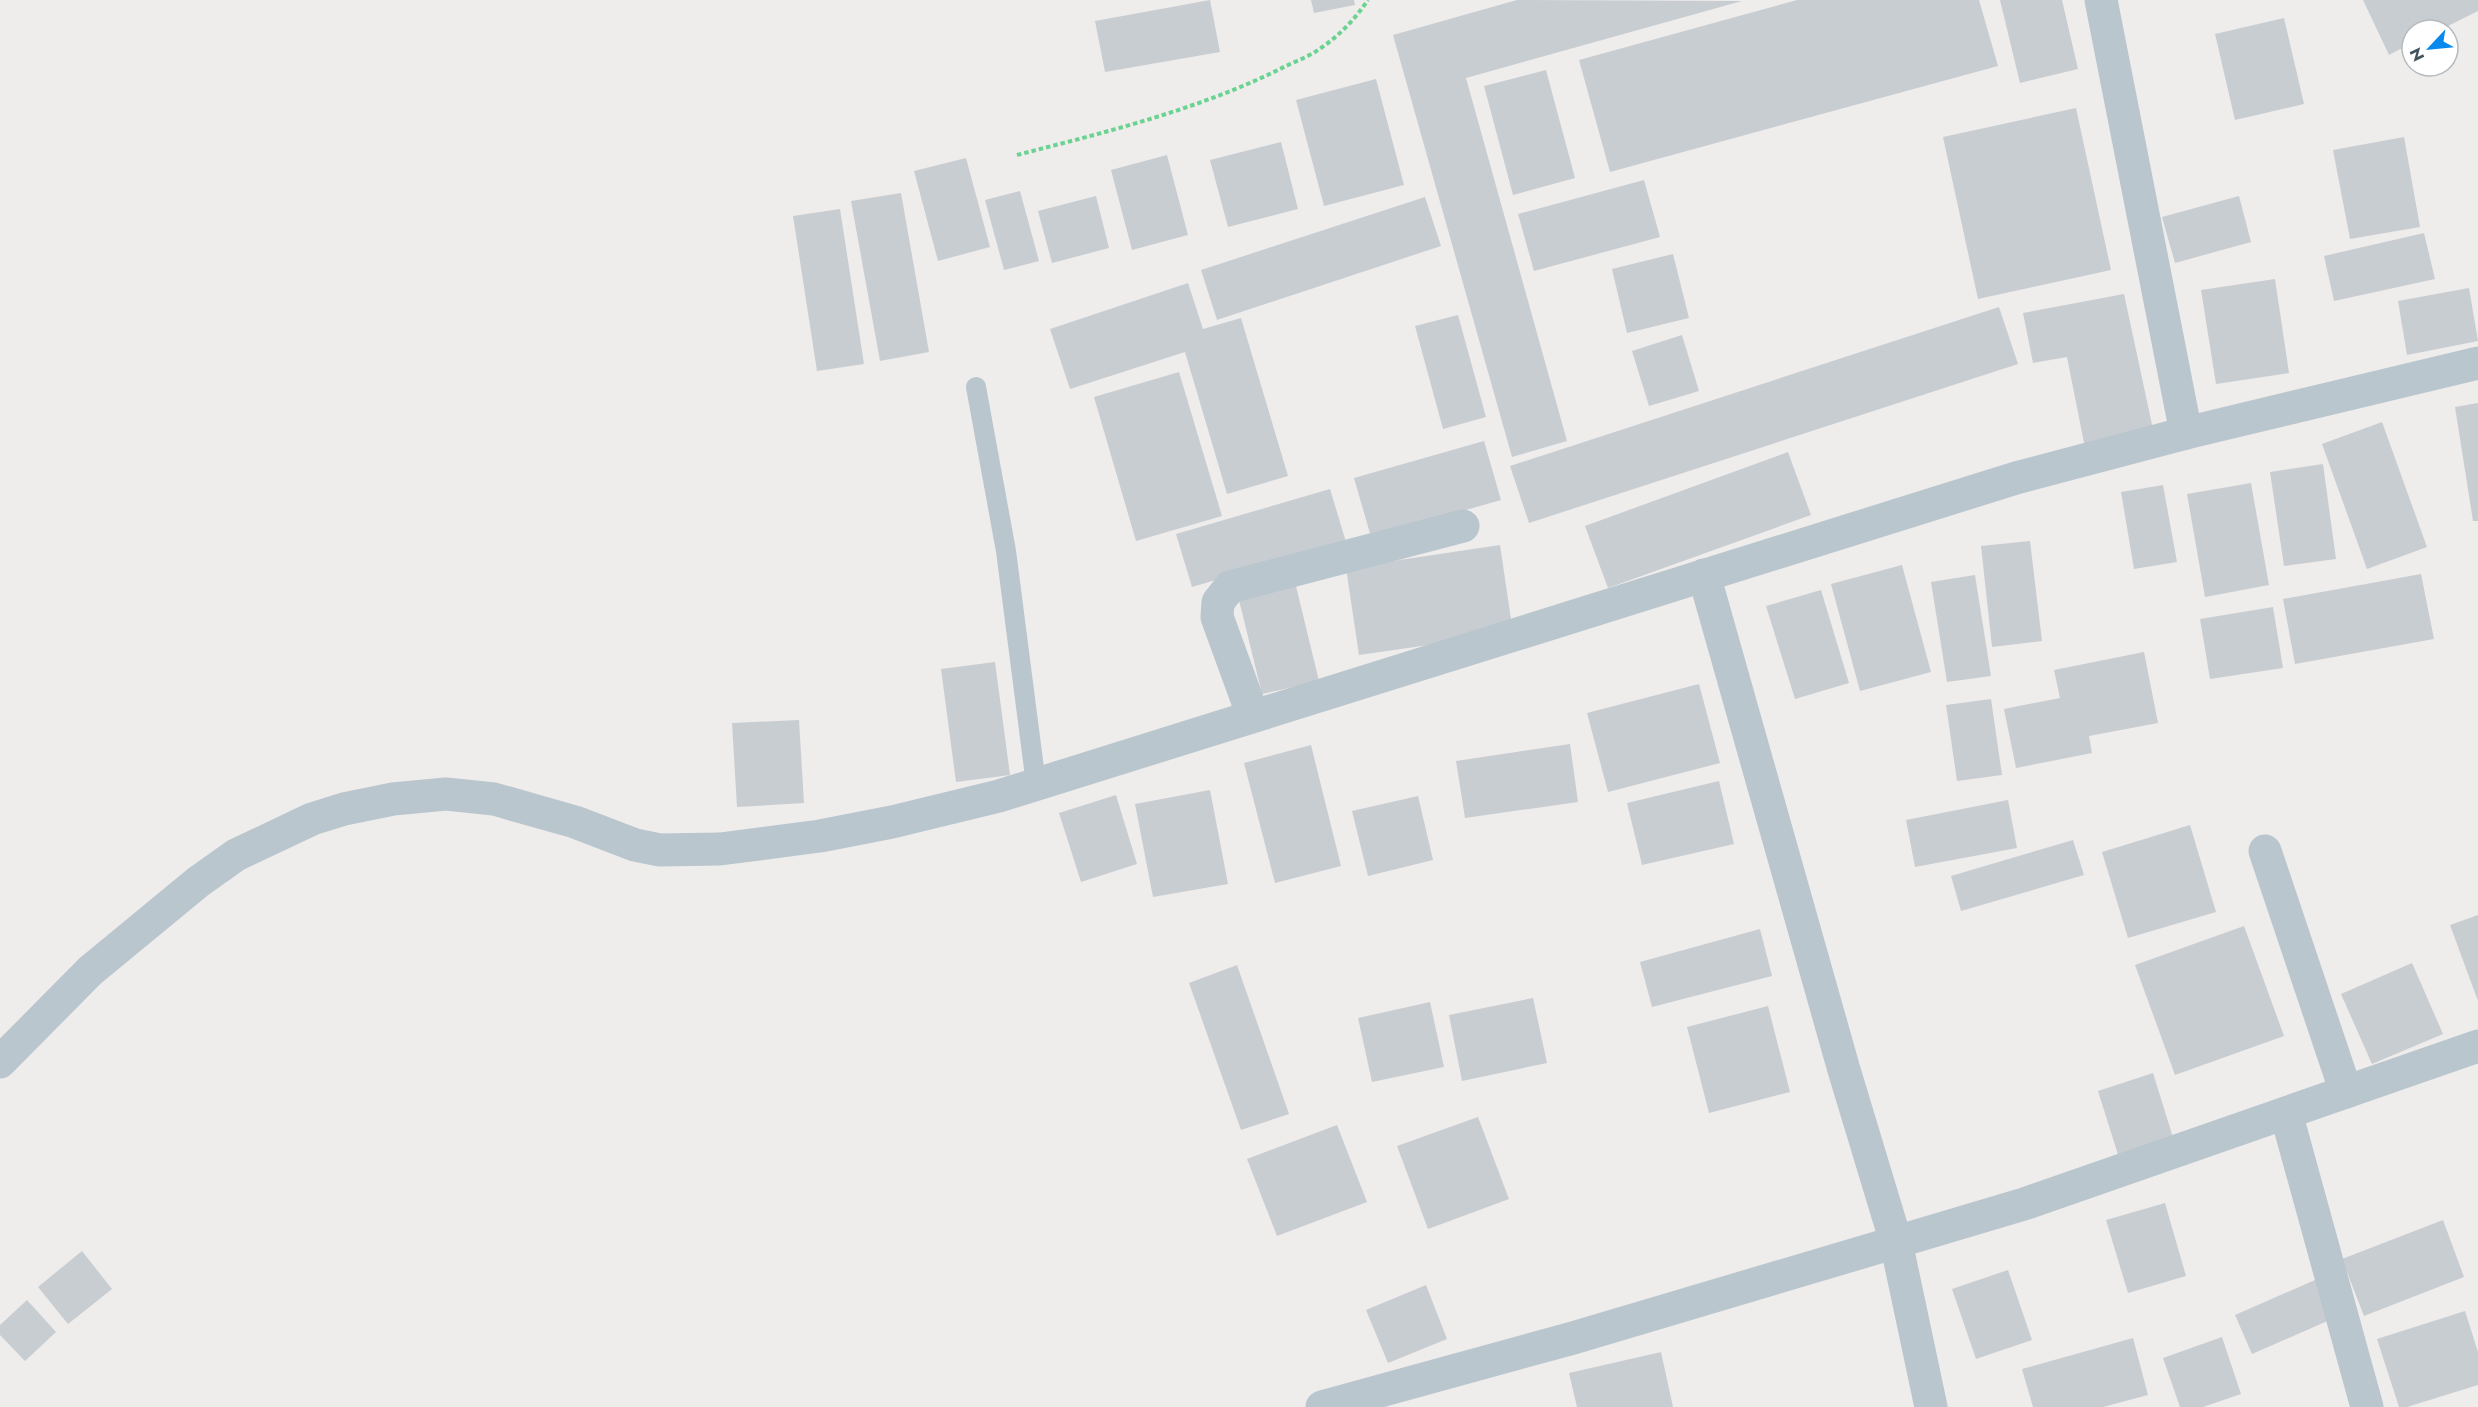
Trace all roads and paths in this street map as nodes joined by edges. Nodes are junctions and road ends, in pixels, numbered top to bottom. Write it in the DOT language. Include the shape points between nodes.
graph roads {
  1 [pos="1368,0"];
  2 [pos="2101,0"];
  3 [pos="1017,155"];
  4 [pos="2478,363"];
  5 [pos="976,387"];
  6 [pos="2186,433"];
  7 [pos="1463,526"];
  8 [pos="1704,575"];
  9 [pos="1253,716"];
  10 [pos="1036,784"];
  11 [pos="2265,851"];
  12 [pos="2478,1046"];
  13 [pos="0,1062"];
  14 [pos="2346,1092"];
  15 [pos="2286,1113"];
  16 [pos="1896,1242"];
  17 [pos="1322,1407"];
  18 [pos="1931,1407"];
  19 [pos="2367,1407"];
  1 -- 3 [label="path" via="1355,19 1320,49 1253,82 1187,107"];
  2 -- 6 [label="street"];
  4 -- 6 [label="street"];
  5 -- 10 [label="lane" via="1006,551"];
  6 -- 8 [label="street" via="2016,478"];
  7 -- 9 [label="street" via="1230,587 1218,602 1217,617"];
  8 -- 9 [label="street"];
  8 -- 16 [label="street"];
  9 -- 10 [label="street"];
  10 -- 13 [label="street" via="892,822 720,849 643,847 574,822 482,797 446,794 344,808 236,855 198,882 90,971"];
  11 -- 14 [label="street"];
  12 -- 14 [label="street"];
  14 -- 15 [label="street"];
  15 -- 16 [label="street" via="2024,1204"];
  15 -- 19 [label="street"];
  16 -- 17 [label="street" via="1573,1338"];
  16 -- 18 [label="street"];
}
